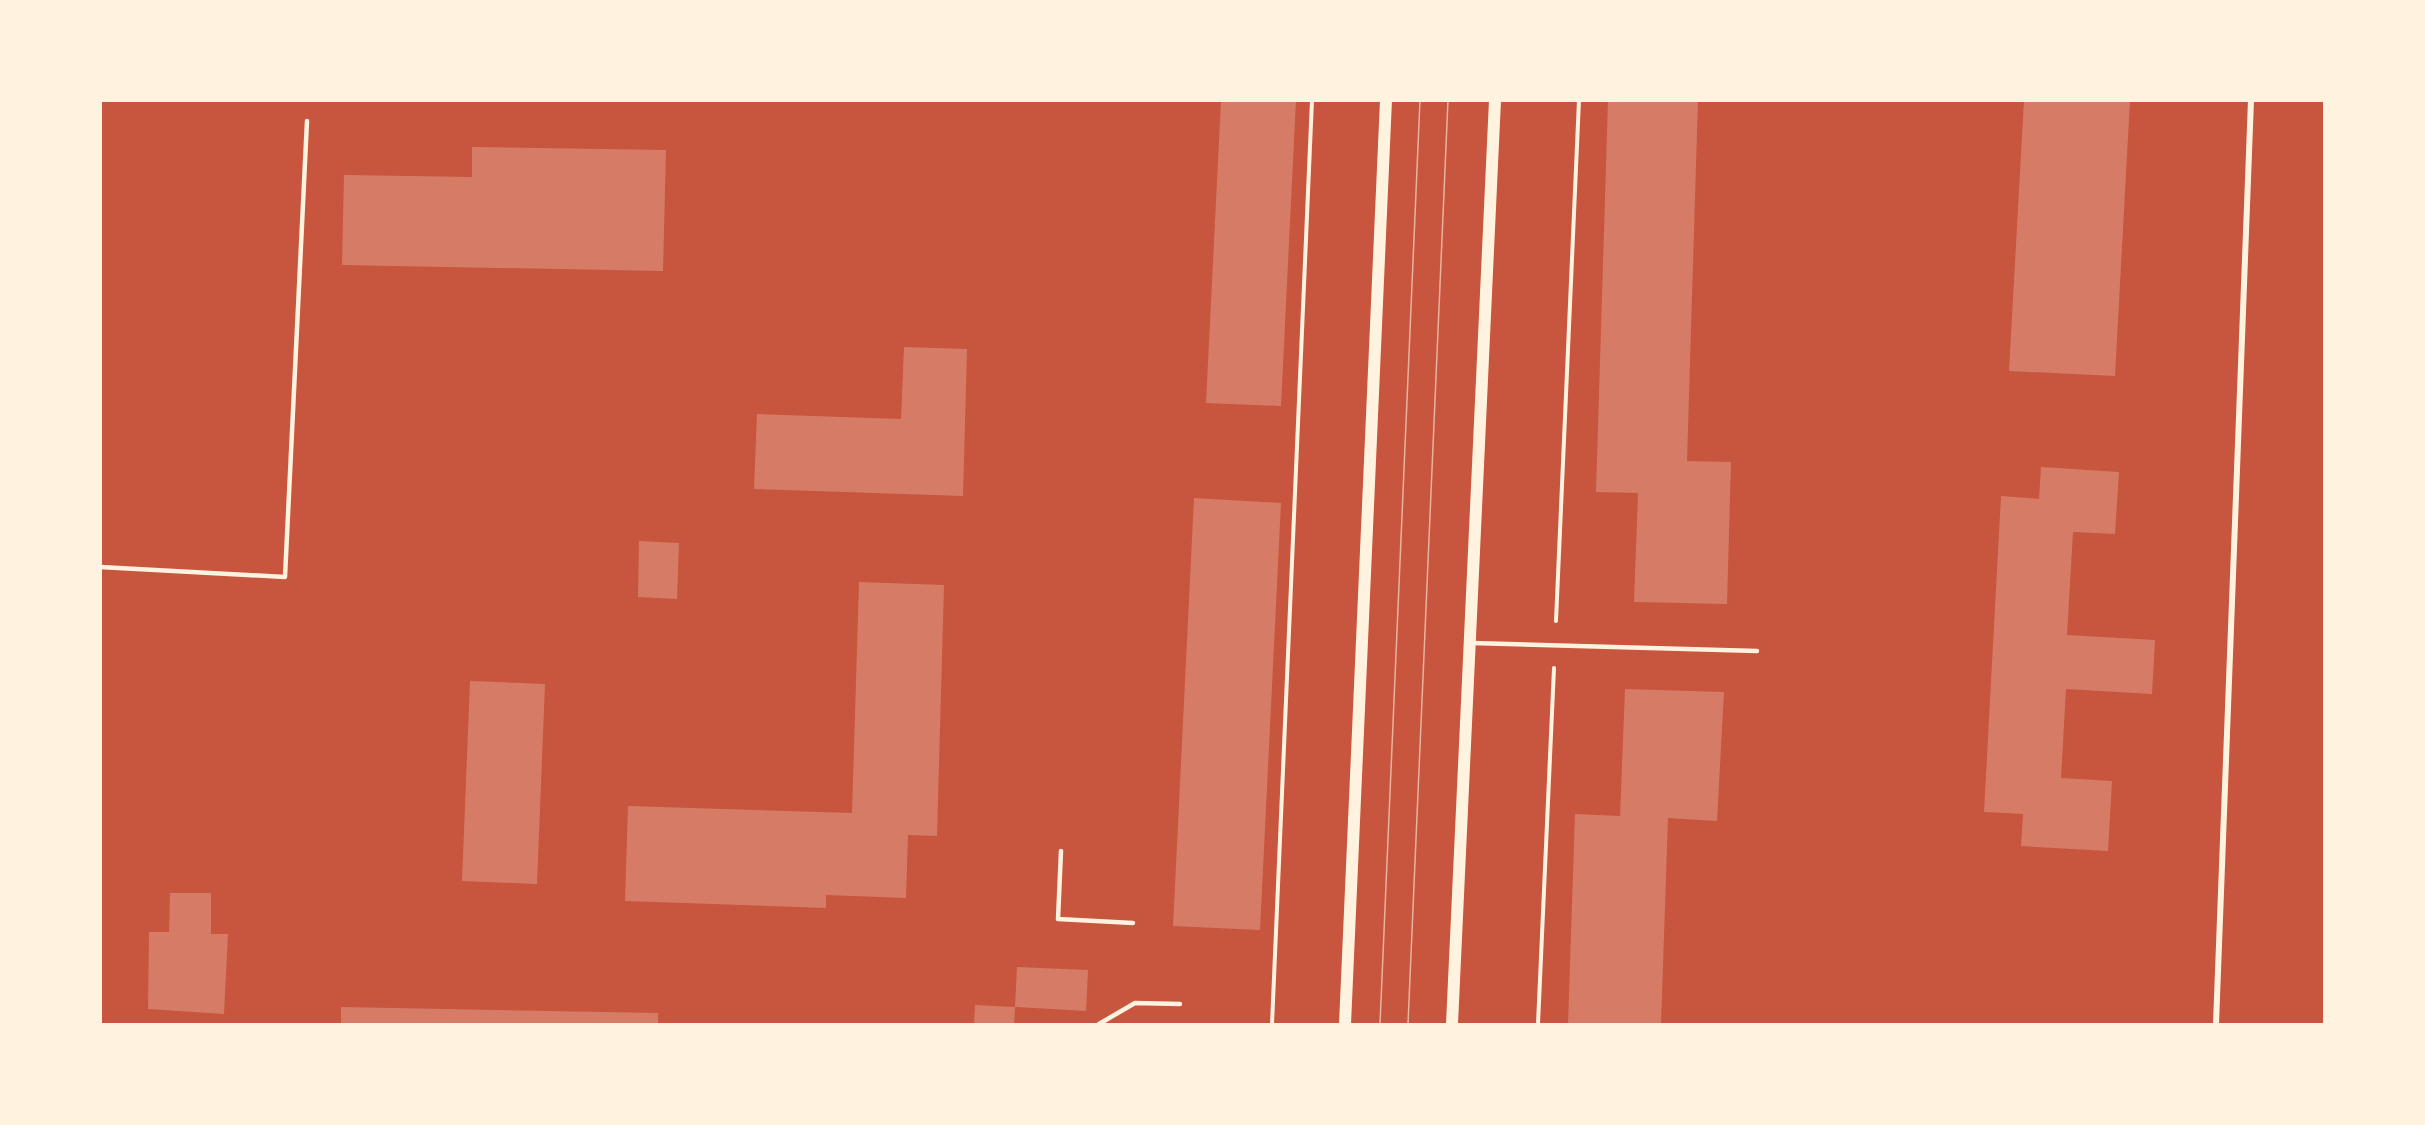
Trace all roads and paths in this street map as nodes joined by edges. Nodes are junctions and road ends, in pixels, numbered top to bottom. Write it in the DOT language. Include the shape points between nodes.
graph roads {
  1 [pos="1312,100"];
  2 [pos="1386,100"];
  3 [pos="1495,100"];
  4 [pos="1579,100"];
  5 [pos="2251,100"];
  6 [pos="307,121"];
  7 [pos="100,567"];
  8 [pos="1470,643"];
  9 [pos="1555,646"];
  10 [pos="1757,651"];
  11 [pos="1061,851"];
  12 [pos="1133,923"];
  13 [pos="1180,1004"];
  14 [pos="1100,1024"];
  15 [pos="1272,1024"];
  16 [pos="1345,1024"];
  17 [pos="1452,1024"];
  18 [pos="1538,1024"];
  19 [pos="2216,1024"];
  1 -- 15 [label="path"];
  2 -- 16 [label="main road"];
  3 -- 8 [label="main road"];
  4 -- 9 [label="path"];
  5 -- 19 [label="street"];
  6 -- 7 [label="lane" via="285,577"];
  8 -- 9 [label="lane"];
  8 -- 17 [label="main road"];
  9 -- 10 [label="lane"];
  9 -- 18 [label="path"];
  11 -- 12 [label="lane" via="1058,919"];
  13 -- 14 [label="lane" via="1135,1003"];
}
